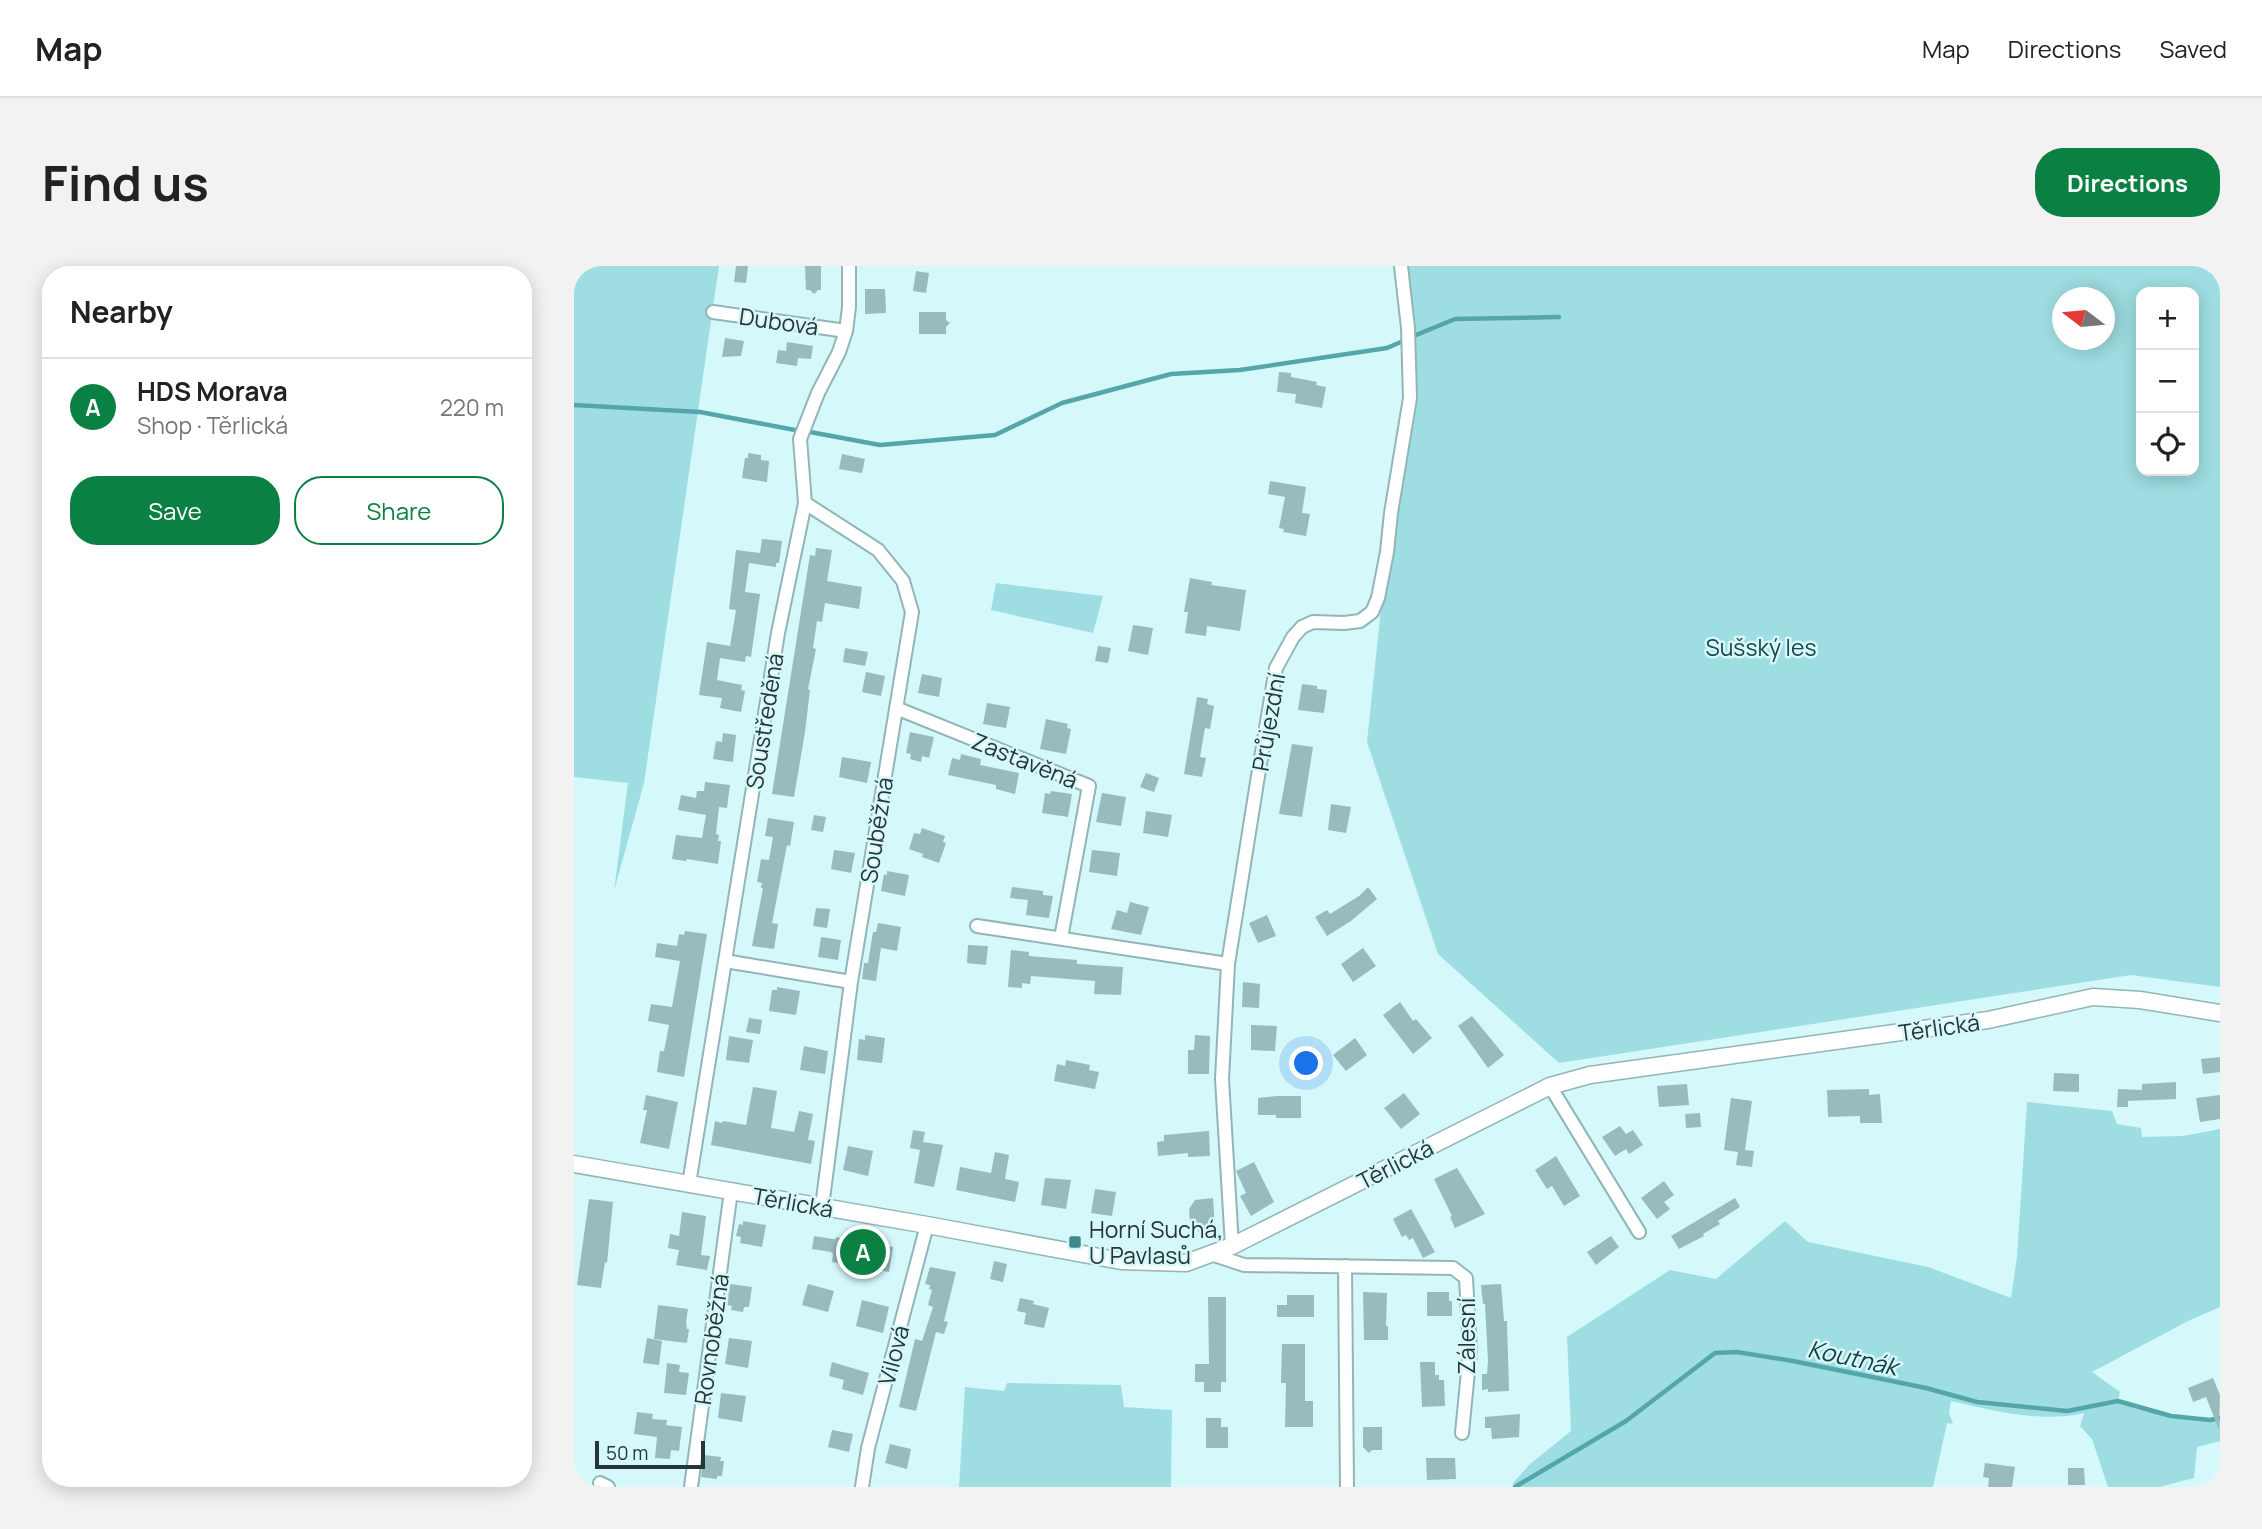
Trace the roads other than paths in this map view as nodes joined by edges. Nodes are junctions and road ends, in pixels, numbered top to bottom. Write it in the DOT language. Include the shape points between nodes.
graph roads {
  1 [pos="849,266"];
  2 [pos="1401,266"];
  3 [pos="713,312"];
  4 [pos="846,331"];
  5 [pos="805,502"];
  6 [pos="896,708"];
  7 [pos="977,926"];
  8 [pos="1061,938"];
  9 [pos="725,961"];
  10 [pos="1228,964"];
  11 [pos="851,982"];
  12 [pos="2220,1013"];
  13 [pos="1550,1086"];
  14 [pos="574,1164"];
  15 [pos="689,1184"];
  16 [pos="732,1191"];
  17 [pos="822,1206"];
  18 [pos="927,1225"];
  19 [pos="1639,1232"];
  20 [pos="1233,1246"];
  21 [pos="1211,1254"];
  22 [pos="1345,1266"];
  23 [pos="1462,1433"];
  24 [pos="691,1487"];
  25 [pos="862,1487"];
  26 [pos="1347,1487"];
  1 -- 4 [label="street, Soustředěná"];
  2 -- 10 [label="street, Průjezdní" via="1410,398 1378,598 1372,612 1360,621 1322,621 1302,627 1276,668"];
  3 -- 4 [label="street, Dubová"];
  4 -- 5 [label="street, Soustředěná" via="800,439"];
  5 -- 6 [label="street, Souběžná" via="878,550 903,581 912,612"];
  5 -- 9 [label="street, Soustředěná" via="778,633"];
  6 -- 8 [label="street, Zastavěná" via="1089,786"];
  6 -- 11 [label="street, Souběžná"];
  7 -- 8 [label="street"];
  8 -- 10 [label="street"];
  9 -- 11 [label="street"];
  9 -- 15 [label="street, Soustředěná"];
  10 -- 20 [label="street, Průjezdní" via="1222,1079"];
  11 -- 17 [label="street, Souběžná"];
  12 -- 13 [label="main road, Těrlická" via="2093,997 1988,1020 1590,1075"];
  13 -- 19 [label="street"];
  13 -- 20 [label="main road, Těrlická"];
  14 -- 15 [label="main road, Těrlická"];
  15 -- 16 [label="main road, Těrlická"];
  16 -- 17 [label="main road, Těrlická"];
  16 -- 24 [label="street, Rovnoběžná"];
  17 -- 18 [label="main road, Těrlická"];
  18 -- 21 [label="main road, Těrlická" via="1121,1261 1186,1263"];
  18 -- 25 [label="street, Vilová"];
  20 -- 21 [label="main road, Těrlická"];
  21 -- 22 [label="street, Zálesní" via="1244,1265"];
  22 -- 23 [label="street, Zálesní" via="1453,1268 1466,1278 1470,1351"];
  22 -- 26 [label="street"];
}
